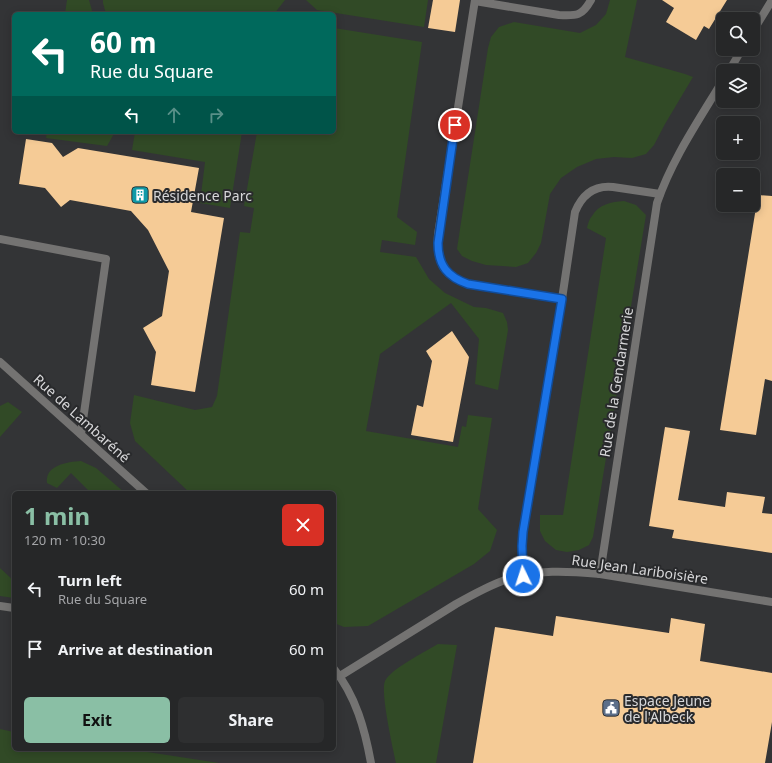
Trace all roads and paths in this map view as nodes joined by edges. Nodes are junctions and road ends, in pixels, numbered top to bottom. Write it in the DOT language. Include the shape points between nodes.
graph roads {
  1 [pos="475,0"];
  2 [pos="591,0"];
  3 [pos="772,0"];
  4 [pos="760,20"];
  5 [pos="716,91"];
  6 [pos="660,194"];
  7 [pos="0,239"];
  8 [pos="562,299"];
  9 [pos="0,362"];
  10 [pos="81,434"];
  11 [pos="144,491"];
  12 [pos="600,574"];
  13 [pos="523,576"];
  14 [pos="772,602"];
  15 [pos="0,606"];
  16 [pos="12,608"];
  17 [pos="336,671"];
  18 [pos="340,676"];
  19 [pos="371,763"];
  1 -- 2 [label="street" via="569,16 581,14"];
  1 -- 8 [label="street" via="438,234 440,260 448,273 468,284"];
  3 -- 4 [label="street"];
  5 -- 6 [label="street, Rue de la Gendarmerie" via="687,138"];
  6 -- 8 [label="street" via="606,186 593,190 582,199 573,219"];
  6 -- 12 [label="street, Rue de la Gendarmerie"];
  7 -- 10 [label="street" via="106,259"];
  8 -- 13 [label="street" via="523,532"];
  9 -- 10 [label="street, Rue de Lambaréné"];
  10 -- 11 [label="street, Rue de Lambaréné"];
  12 -- 13 [label="street, Rue Jean Lariboisière" via="557,571"];
  12 -- 14 [label="street, Rue Jean Lariboisière"];
  13 -- 18 [label="street, Rue Jean Lariboisière" via="492,585 456,604"];
  15 -- 16 [label="street"];
  17 -- 18 [label="street"];
  18 -- 19 [label="street" via="362,723"];
}
